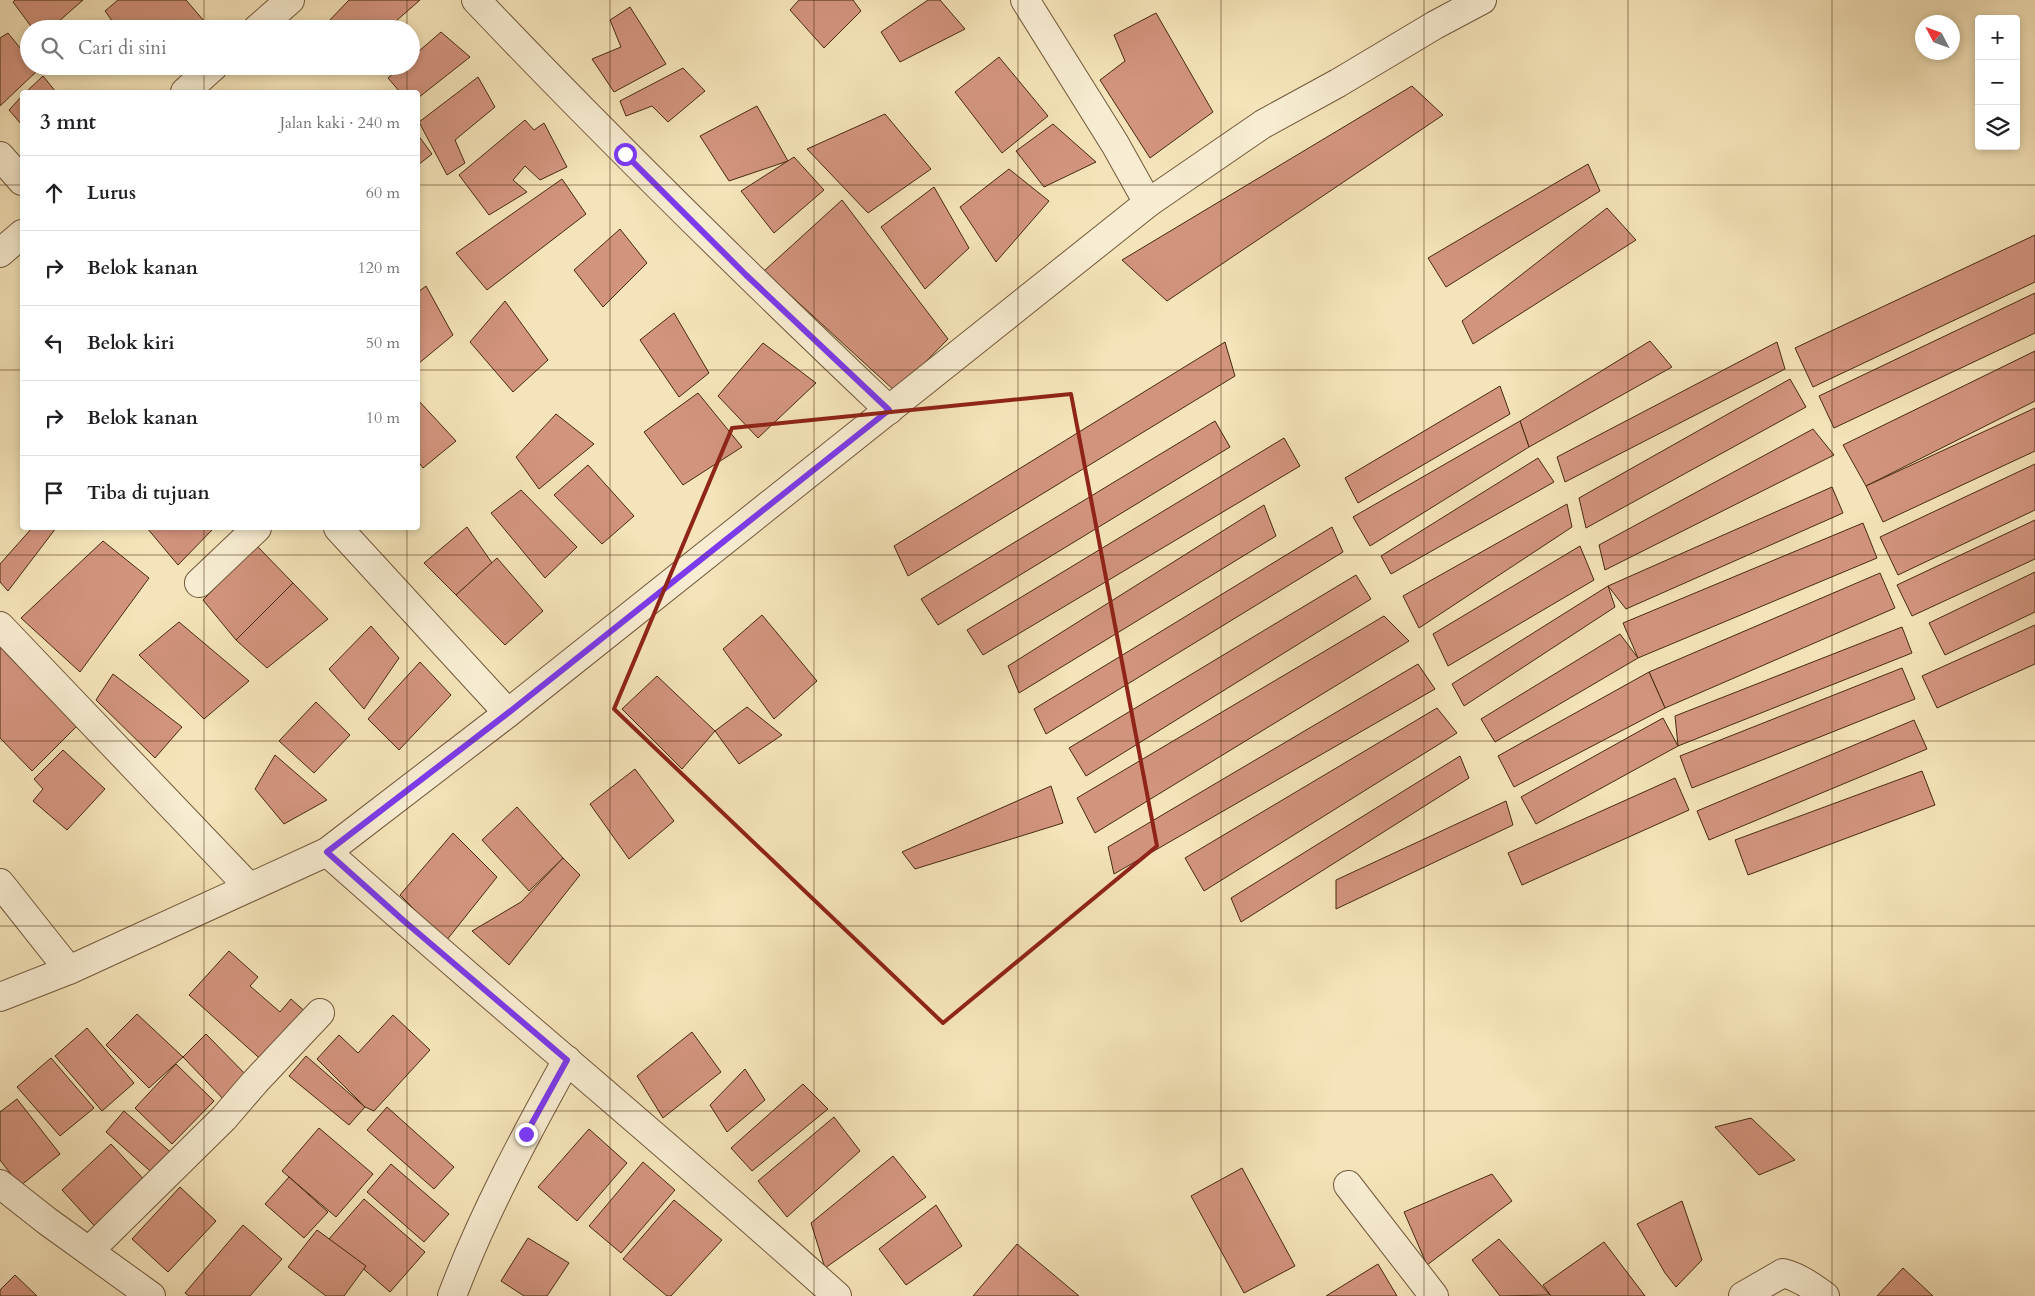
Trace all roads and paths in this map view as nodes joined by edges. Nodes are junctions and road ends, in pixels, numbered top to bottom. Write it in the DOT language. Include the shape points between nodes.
graph roads {
  1 [pos="290,0"];
  2 [pos="476,0"];
  3 [pos="1025,0"];
  4 [pos="1482,0"];
  5 [pos="267,20"];
  6 [pos="204,75"];
  7 [pos="186,90"];
  8 [pos="0,156"];
  9 [pos="20,179"];
  10 [pos="1148,203"];
  11 [pos="20,236"];
  12 [pos="0,254"];
  13 [pos="889,410"];
  14 [pos="255,530"];
  15 [pos="340,530"];
  16 [pos="199,583"];
  17 [pos="0,626"];
  18 [pos="508,713"];
  19 [pos="327,852"];
  20 [pos="0,883"];
  21 [pos="249,887"];
  22 [pos="68,970"];
  23 [pos="0,997"];
  24 [pos="320,1013"];
  25 [pos="567,1060"];
  26 [pos="0,1184"];
  27 [pos="1348,1185"];
  28 [pos="89,1251"];
  29 [pos="151,1296"];
  30 [pos="452,1296"];
  31 [pos="837,1296"];
  32 [pos="1434,1296"];
  33 [pos="1743,1296"];
  34 [pos="1825,1296"];
  1 -- 5 [label="street"];
  2 -- 13 [label="street" via="733,262"];
  3 -- 10 [label="street"];
  4 -- 10 [label="street" via="1434,24 1263,124"];
  6 -- 7 [label="street"];
  8 -- 9 [label="street"];
  10 -- 13 [label="street"];
  11 -- 12 [label="street"];
  13 -- 18 [label="street"];
  14 -- 16 [label="street"];
  15 -- 18 [label="street"];
  17 -- 21 [label="street"];
  18 -- 19 [label="street"];
  19 -- 21 [label="street"];
  19 -- 25 [label="street"];
  20 -- 22 [label="street"];
  21 -- 22 [label="street"];
  22 -- 23 [label="street"];
  24 -- 28 [label="street" via="224,1118"];
  25 -- 30 [label="street" via="495,1197"];
  25 -- 31 [label="street"];
  26 -- 28 [label="street"];
  27 -- 32 [label="street"];
  28 -- 29 [label="street"];
  33 -- 34 [label="street" via="1783,1273 1809,1284"];
}
